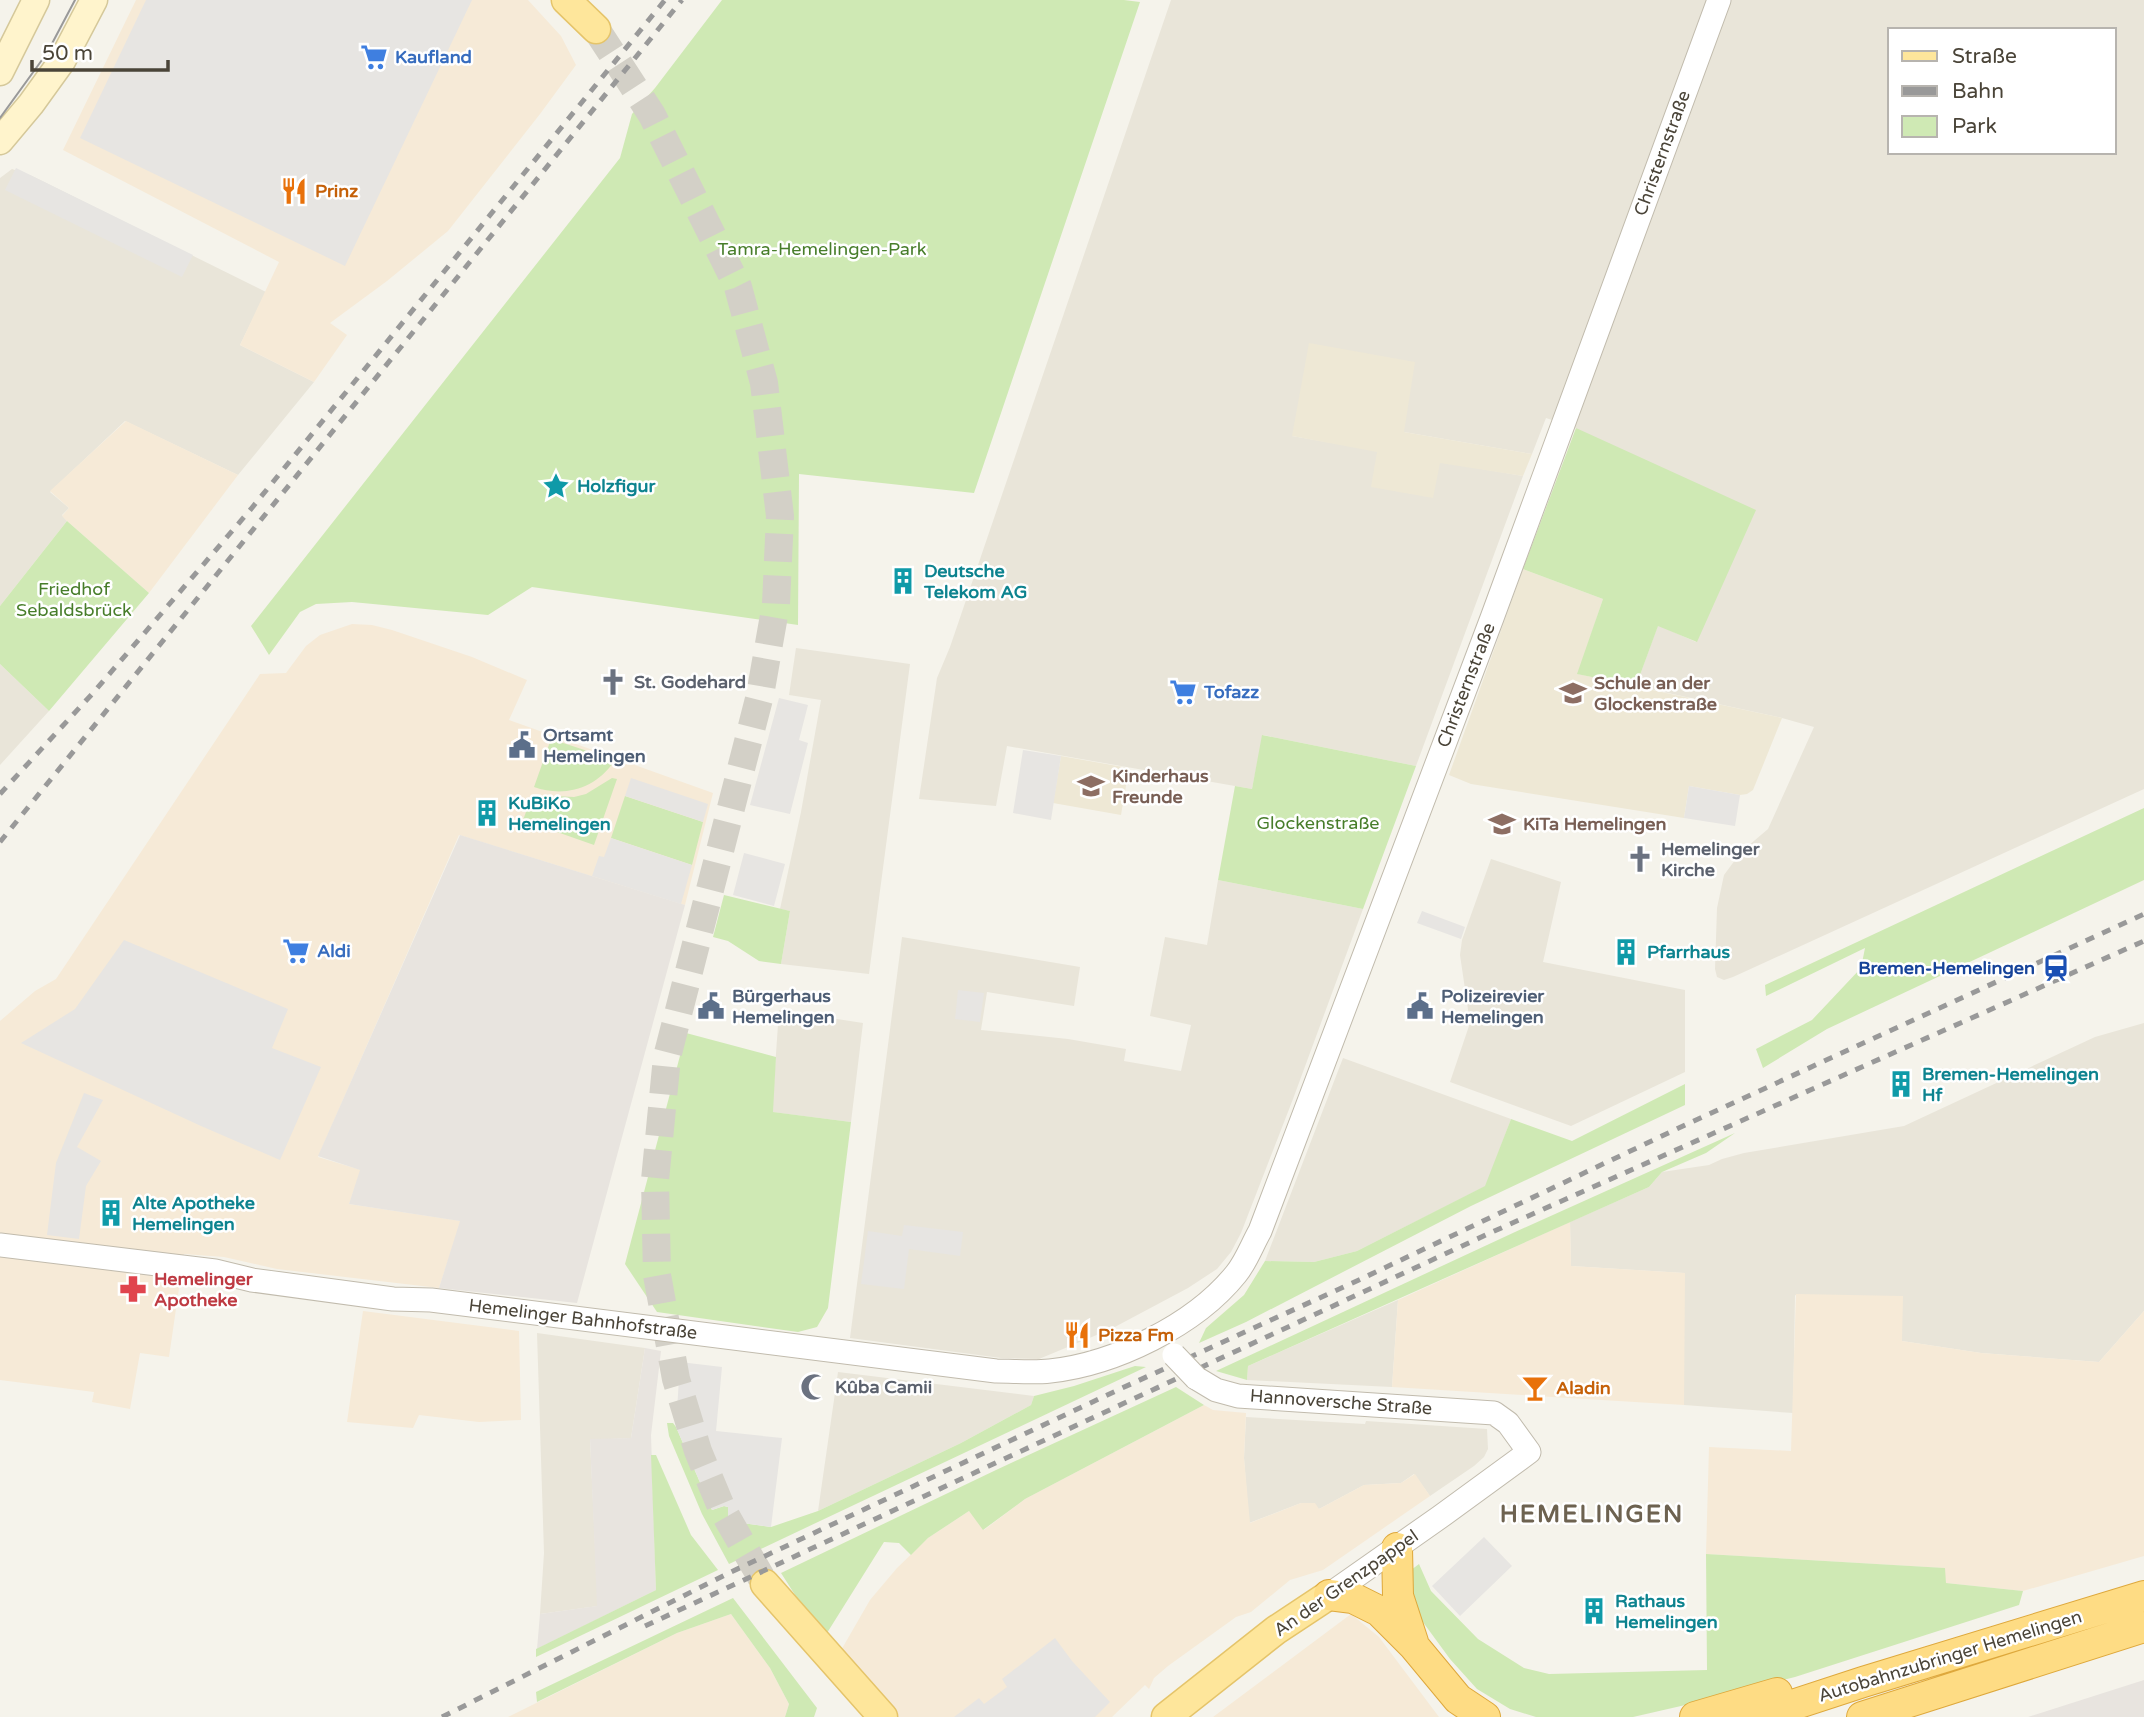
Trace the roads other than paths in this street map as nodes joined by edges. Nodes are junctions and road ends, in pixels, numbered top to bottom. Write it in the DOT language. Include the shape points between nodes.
graph roads {
  1 [pos="36,0"];
  2 [pos="94,0"];
  3 [pos="566,0"];
  4 [pos="575,0"];
  5 [pos="1719,0"];
  6 [pos="0,72"];
  7 [pos="0,141"];
  8 [pos="0,1245"];
  9 [pos="1161,1334"];
  10 [pos="1529,1452"];
  11 [pos="1397,1548"];
  12 [pos="1329,1595"];
  13 [pos="2144,1596"];
  14 [pos="2144,1627"];
  15 [pos="1414,1646"];
  16 [pos="1863,1682"];
  17 [pos="857,1717"];
  18 [pos="883,1717"];
  19 [pos="1166,1717"];
  20 [pos="1485,1717"];
  21 [pos="1695,1717"];
  22 [pos="1756,1717"];
  23 [pos="1862,1717"];
  1 -- 6 [label="main road"];
  2 -- 7 [label="main road" via="62,61"];
  3 -- 4 [label="main road" via="596,29"];
  5 -- 9 [label="street, Christernstraße" via="1260,1231 1237,1273 1195,1313"];
  8 -- 9 [label="street, Hemelinger Bahnhofstraße" via="215,1271 393,1299 431,1300 996,1371 1049,1371 1100,1361"];
  9 -- 10 [label="street, Hannoversche Straße, bridge" via="1196,1378 1216,1390 1238,1396 1494,1413 1508,1423"];
  10 -- 11 [label="street, An der Grenzpappel"];
  11 -- 12 [label="street, An der Grenzpappel"];
  11 -- 15 [label="highway" via="1398,1596"];
  12 -- 15 [label="highway" via="1353,1598 1379,1611"];
  12 -- 19 [label="main road, An der Grenzpappel" via="1276,1630"];
  13 -- 16 [label="highway, Autobahnzubringer Hemelingen"];
  14 -- 23 [label="highway, Autobahnzubringer Hemelingen"];
  15 -- 20 [label="highway" via="1458,1699"];
  16 -- 21 [label="highway" via="1816,1680"];
  16 -- 22 [label="highway, Autobahnzubringer Hemelingen"];
  17 -- 18 [label="main road" via="765,1584"];
}
